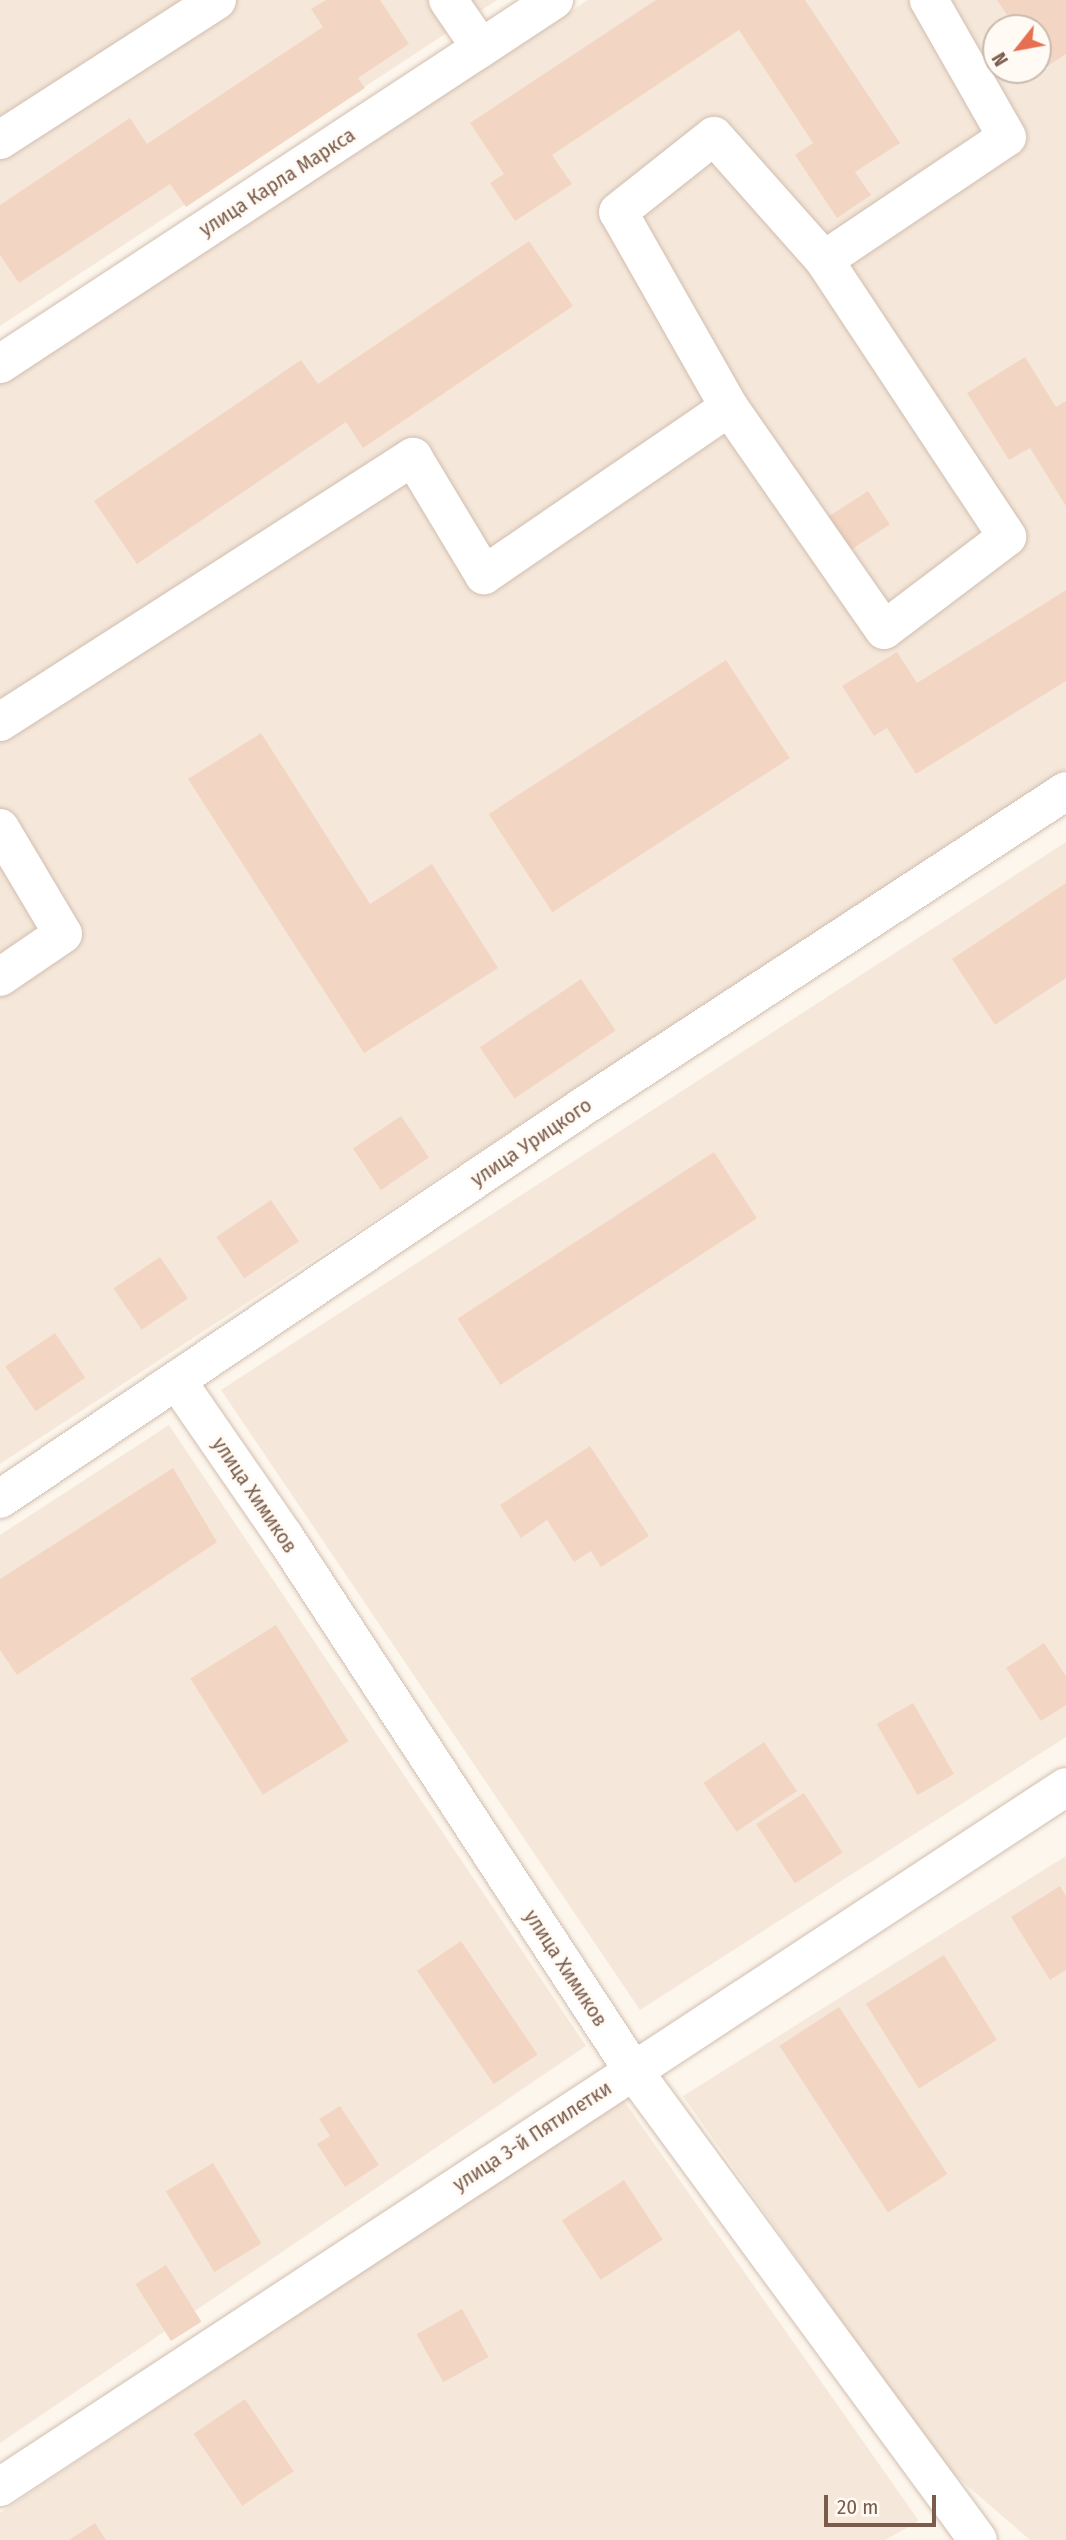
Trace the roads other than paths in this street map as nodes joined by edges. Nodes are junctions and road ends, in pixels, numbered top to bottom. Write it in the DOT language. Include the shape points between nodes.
graph roads {
  1 [pos="217,0"];
  2 [pos="449,0"];
  3 [pos="554,0"];
  4 [pos="929,0"];
  5 [pos="481,48"];
  6 [pos="0,140"];
  7 [pos="824,260"];
  8 [pos="0,365"];
  9 [pos="729,407"];
  10 [pos="0,722"];
  11 [pos="1066,791"];
  12 [pos="0,828"];
  13 [pos="0,977"];
  14 [pos="177,1381"];
  15 [pos="0,1499"];
  16 [pos="1066,1787"];
  17 [pos="632,2069"];
  18 [pos="0,2487"];
  19 [pos="978,2540"];
  1 -- 6 [label="street"];
  2 -- 5 [label="street"];
  3 -- 5 [label="street, улица Карла Маркса"];
  4 -- 7 [label="street" via="1007,137"];
  5 -- 8 [label="street, улица Карла Маркса"];
  7 -- 9 [label="street" via="714,135 618,212"];
  7 -- 9 [label="street" via="1007,537 884,629"];
  9 -- 10 [label="street" via="484,575 413,457"];
  11 -- 14 [label="street, улица Урицкого" via="598,1096"];
  12 -- 13 [label="street" via="63,934"];
  14 -- 15 [label="street, улица Урицкого"];
  14 -- 17 [label="street, улица Химиков" via="284,1536"];
  16 -- 17 [label="street, улица 3-й Пятилетки"];
  17 -- 18 [label="street, улица 3-й Пятилетки"];
  17 -- 19 [label="street, улица Химиков"];
}
